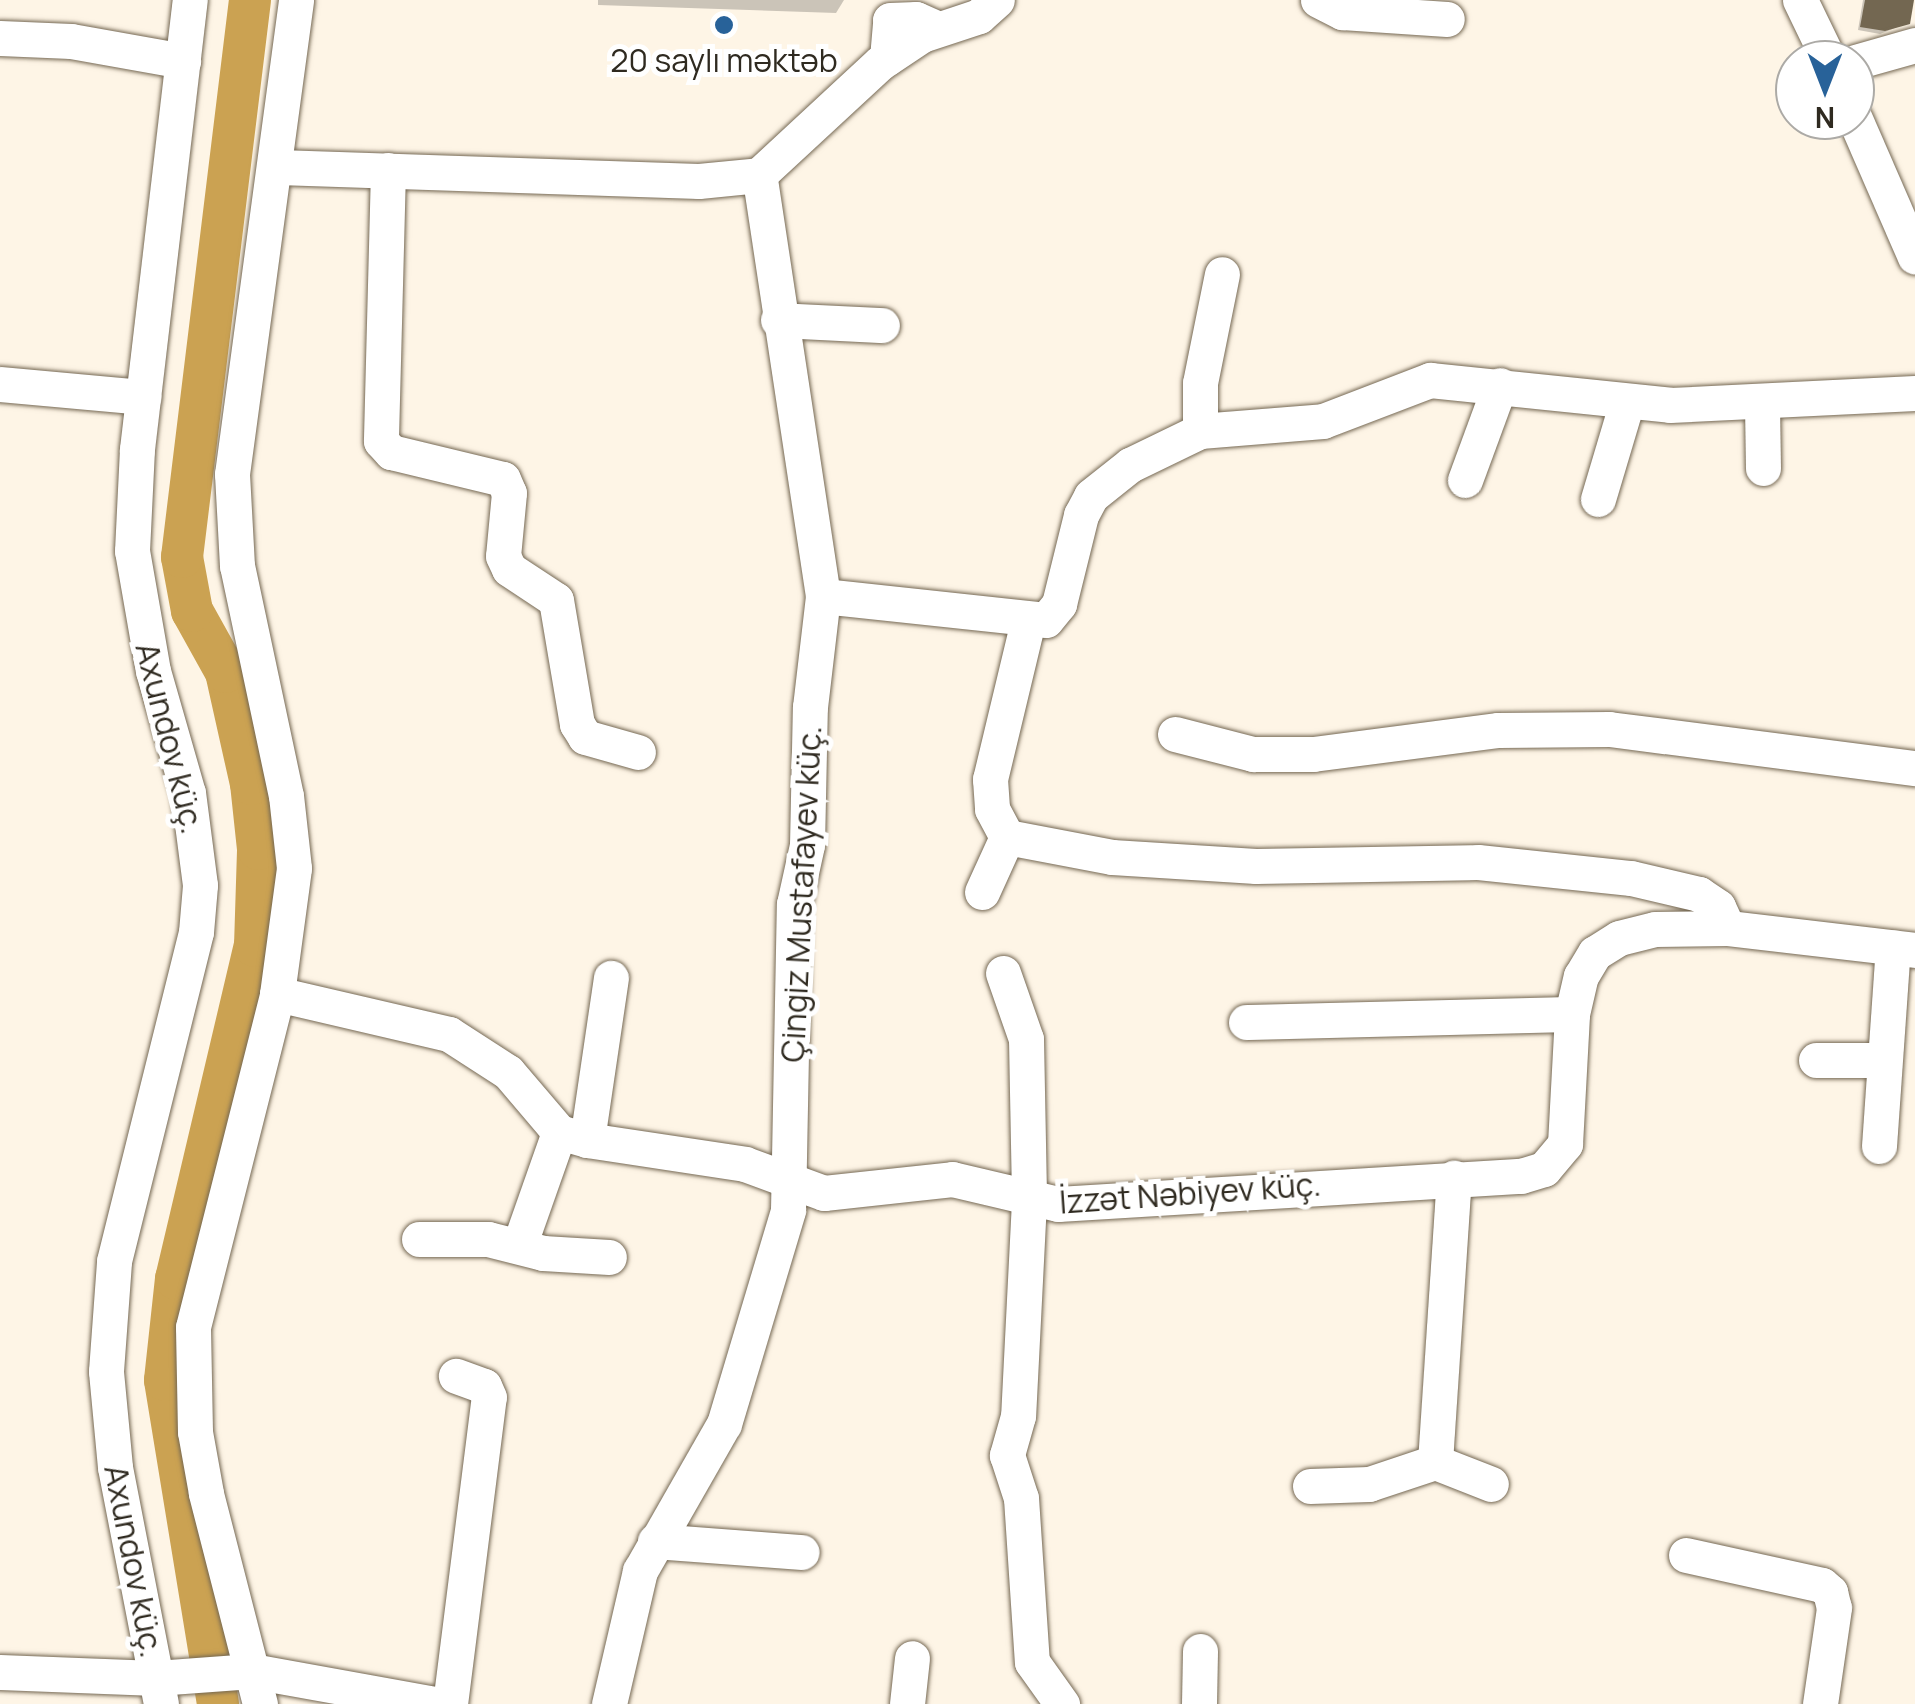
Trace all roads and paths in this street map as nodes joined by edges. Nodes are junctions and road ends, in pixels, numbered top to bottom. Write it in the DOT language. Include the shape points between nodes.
graph roads {
  1 [pos="190,0"];
  2 [pos="296,0"];
  3 [pos="998,0"];
  4 [pos="1318,0"];
  5 [pos="1800,0"];
  6 [pos="1447,20"];
  7 [pos="0,38"];
  8 [pos="1819,40"];
  9 [pos="1915,45"];
  10 [pos="1875,56"];
  11 [pos="182,61"];
  12 [pos="1864,140"];
  13 [pos="278,166"];
  14 [pos="388,170"];
  15 [pos="759,175"];
  16 [pos="1915,257"];
  17 [pos="1222,274"];
  18 [pos="778,320"];
  19 [pos="882,326"];
  20 [pos="0,384"];
  21 [pos="1500,385"];
  22 [pos="1915,393"];
  23 [pos="143,398"];
  24 [pos="1628,402"];
  25 [pos="1762,406"];
  26 [pos="1200,430"];
  27 [pos="1763,468"];
  28 [pos="1465,480"];
  29 [pos="1598,499"];
  30 [pos="823,596"];
  31 [pos="1028,621"];
  32 [pos="1176,734"];
  33 [pos="638,752"];
  34 [pos="1915,768"];
  35 [pos="1007,837"];
  36 [pos="982,892"];
  37 [pos="1728,928"];
  38 [pos="1904,949"];
  39 [pos="1004,973"];
  40 [pos="611,978"];
  41 [pos="277,994"];
  42 [pos="1572,1014"];
  43 [pos="1246,1022"];
  44 [pos="1816,1060"];
  45 [pos="1883,1060"];
  46 [pos="573,1136"];
  47 [pos="1878,1146"];
  48 [pos="1454,1178"];
  49 [pos="790,1185"];
  50 [pos="1029,1202"];
  51 [pos="419,1240"];
  52 [pos="520,1243"];
  53 [pos="609,1257"];
  54 [pos="456,1376"];
  55 [pos="1435,1462"];
  56 [pos="1491,1484"];
  57 [pos="1310,1486"];
  58 [pos="655,1541"];
  59 [pos="802,1552"];
  60 [pos="1686,1555"];
  61 [pos="1200,1651"];
  62 [pos="912,1658"];
  63 [pos="0,1672"];
  64 [pos="249,1683"];
  65 [pos="165,1686"];
  66 [pos="331,1692"];
  67 [pos="436,1704"];
  68 [pos="450,1704"];
  69 [pos="610,1704"];
  70 [pos="907,1704"];
  71 [pos="1062,1704"];
  72 [pos="1199,1704"];
  73 [pos="1820,1704"];
  1 -- 11 [label="street, Axundov küç."];
  2 -- 13 [label="street"];
  3 -- 15 [label="street" via="979,16 938,29 888,58"];
  4 -- 6 [label="street" via="1342,12"];
  5 -- 8 [label="street"];
  7 -- 11 [label="street" via="71,41"];
  9 -- 10 [label="street"];
  11 -- 23 [label="street, Axundov küç."];
  12 -- 16 [label="street"];
  13 -- 14 [label="street"];
  13 -- 41 [label="street" via="232,474 238,566 292,842"];
  14 -- 15 [label="street" via="699,181"];
  14 -- 33 [label="street" via="381,442 392,452 503,479 509,493 503,556 509,569 556,600 576,724 585,736"];
  15 -- 18 [label="street, Çingiz Mustafayev küç."];
  17 -- 26 [label="street" via="1200,383"];
  18 -- 19 [label="street"];
  18 -- 30 [label="street, Çingiz Mustafayev küç."];
  20 -- 23 [label="street"];
  21 -- 24 [label="street"];
  21 -- 26 [label="street" via="1430,380 1323,421"];
  21 -- 28 [label="street"];
  22 -- 25 [label="street"];
  23 -- 65 [label="street, Axundov küç." via="132,550 138,603 188,793 200,884 196,932 114,1261 108,1418"];
  24 -- 25 [label="street"];
  24 -- 29 [label="street"];
  25 -- 27 [label="street"];
  26 -- 31 [label="street" via="1130,465 1092,496 1059,604 1046,620"];
  30 -- 31 [label="street"];
  30 -- 49 [label="street, Çingiz Mustafayev küç." via="810,707 807,844 794,904"];
  31 -- 35 [label="street" via="990,779 992,809"];
  32 -- 34 [label="street" via="1253,754 1313,754 1498,730 1609,729"];
  35 -- 36 [label="street"];
  35 -- 37 [label="street" via="1112,858 1256,866 1478,862 1631,878 1699,894 1718,907"];
  37 -- 38 [label="street, İzzət Nəbiyev küç."];
  37 -- 42 [label="street, İzzət Nəbiyev küç." via="1655,928 1619,938 1595,953"];
  38 -- 45 [label="street"];
  39 -- 50 [label="street" via="1026,1040"];
  40 -- 46 [label="street"];
  41 -- 46 [label="street" via="449,1034 508,1072"];
  41 -- 64 [label="street" via="193,1327 195,1432"];
  42 -- 43 [label="street"];
  42 -- 48 [label="street, İzzət Nəbiyev küç." via="1570,1107 1558,1158 1520,1176"];
  44 -- 45 [label="street"];
  45 -- 47 [label="street"];
  46 -- 49 [label="street, İzzət Nəbiyev küç." via="745,1164"];
  46 -- 52 [label="street"];
  48 -- 50 [label="street, İzzət Nəbiyev küç."];
  48 -- 55 [label="street"];
  49 -- 50 [label="street, İzzət Nəbiyev küç." via="848,1193 952,1179"];
  49 -- 58 [label="street, Çingiz Mustafayev küç." via="778,1248 724,1424"];
  50 -- 71 [label="street" via="1018,1416 1008,1455 1020,1498 1032,1662"];
  51 -- 52 [label="street"];
  52 -- 53 [label="street" via="542,1253"];
  54 -- 68 [label="street" via="484,1386 489,1397"];
  55 -- 56 [label="street"];
  55 -- 57 [label="street" via="1369,1484"];
  58 -- 59 [label="street"];
  58 -- 69 [label="street, Çingiz Mustafayev küç." via="640,1572"];
  60 -- 73 [label="street" via="1830,1592 1834,1608"];
  61 -- 72 [label="street"];
  62 -- 70 [label="street"];
  63 -- 65 [label="street"];
  64 -- 65 [label="street"];
  64 -- 66 [label="street"];
  66 -- 67 [label="street"];
}
